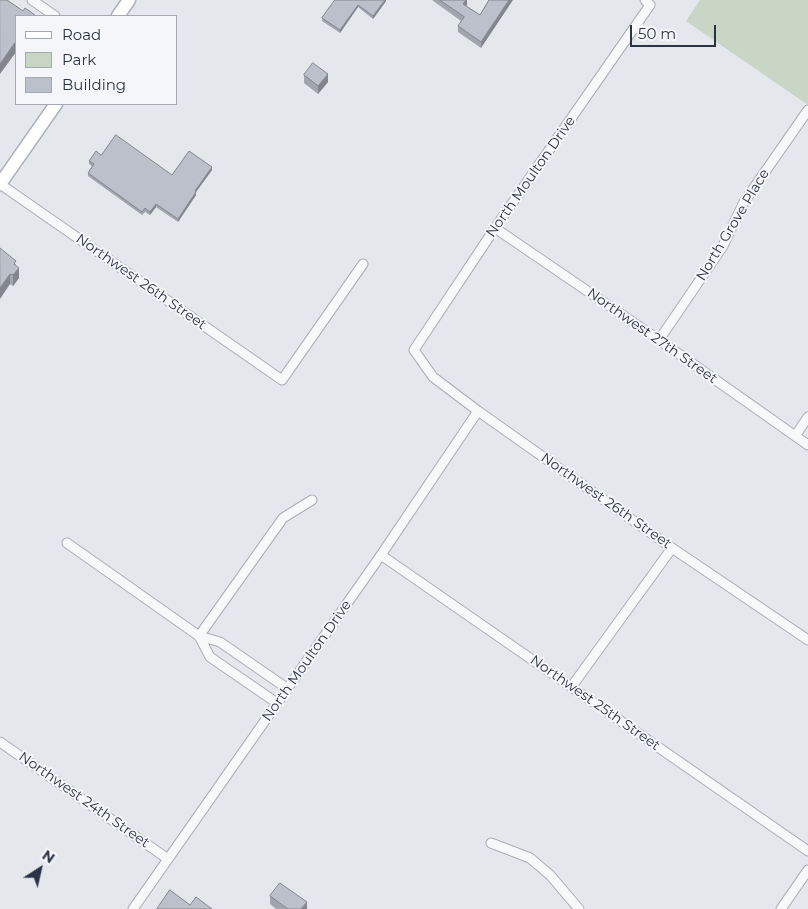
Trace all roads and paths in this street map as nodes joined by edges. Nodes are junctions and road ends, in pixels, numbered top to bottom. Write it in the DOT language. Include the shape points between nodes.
graph roads {
  1 [pos="32,0"];
  2 [pos="129,0"];
  3 [pos="648,2"];
  4 [pos="54,15"];
  5 [pos="119,15"];
  6 [pos="55,105"];
  7 [pos="808,110"];
  8 [pos="0,184"];
  9 [pos="495,228"];
  10 [pos="364,264"];
  11 [pos="659,340"];
  12 [pos="414,350"];
  13 [pos="478,411"];
  14 [pos="808,417"];
  15 [pos="795,436"];
  16 [pos="808,445"];
  17 [pos="312,500"];
  18 [pos="67,543"];
  19 [pos="672,548"];
  20 [pos="381,555"];
  21 [pos="198,636"];
  22 [pos="808,640"];
  23 [pos="243,658"];
  24 [pos="233,672"];
  25 [pos="572,686"];
  26 [pos="288,689"];
  27 [pos="277,703"];
  28 [pos="0,742"];
  29 [pos="491,843"];
  30 [pos="808,850"];
  31 [pos="168,859"];
  32 [pos="808,870"];
  33 [pos="133,909"];
  34 [pos="579,909"];
  35 [pos="781,909"];
  1 -- 4 [label="street"];
  2 -- 5 [label="main road"];
  3 -- 9 [label="street, North Moulton Drive"];
  6 -- 8 [label="main road"];
  7 -- 11 [label="street, North Grove Place" via="744,202 723,246"];
  8 -- 10 [label="street, Northwest 26th Street" via="282,380"];
  9 -- 11 [label="street, Northwest 27th Street"];
  9 -- 12 [label="street, North Moulton Drive"];
  11 -- 15 [label="street, Northwest 27th Street"];
  12 -- 13 [label="street, Northwest 26th Street" via="434,377"];
  13 -- 19 [label="street, Northwest 26th Street"];
  13 -- 20 [label="street, North Moulton Drive"];
  14 -- 15 [label="street"];
  15 -- 16 [label="street, Northwest 27th Street"];
  17 -- 21 [label="street" via="283,518"];
  18 -- 21 [label="street"];
  19 -- 22 [label="street, Northwest 26th Street"];
  19 -- 25 [label="street"];
  20 -- 25 [label="street, Northwest 25th Street"];
  20 -- 26 [label="street, North Moulton Drive"];
  21 -- 23 [label="street" via="220,642"];
  21 -- 24 [label="street" via="210,657"];
  23 -- 24 [label="street"];
  23 -- 26 [label="street"];
  24 -- 27 [label="street"];
  25 -- 30 [label="street, Northwest 25th Street"];
  26 -- 27 [label="street, North Moulton Drive"];
  27 -- 31 [label="street, North Moulton Drive"];
  28 -- 31 [label="street, Northwest 24th Street"];
  29 -- 34 [label="street" via="530,858 550,875"];
  31 -- 33 [label="street, North Moulton Drive"];
  32 -- 35 [label="street"];
}
